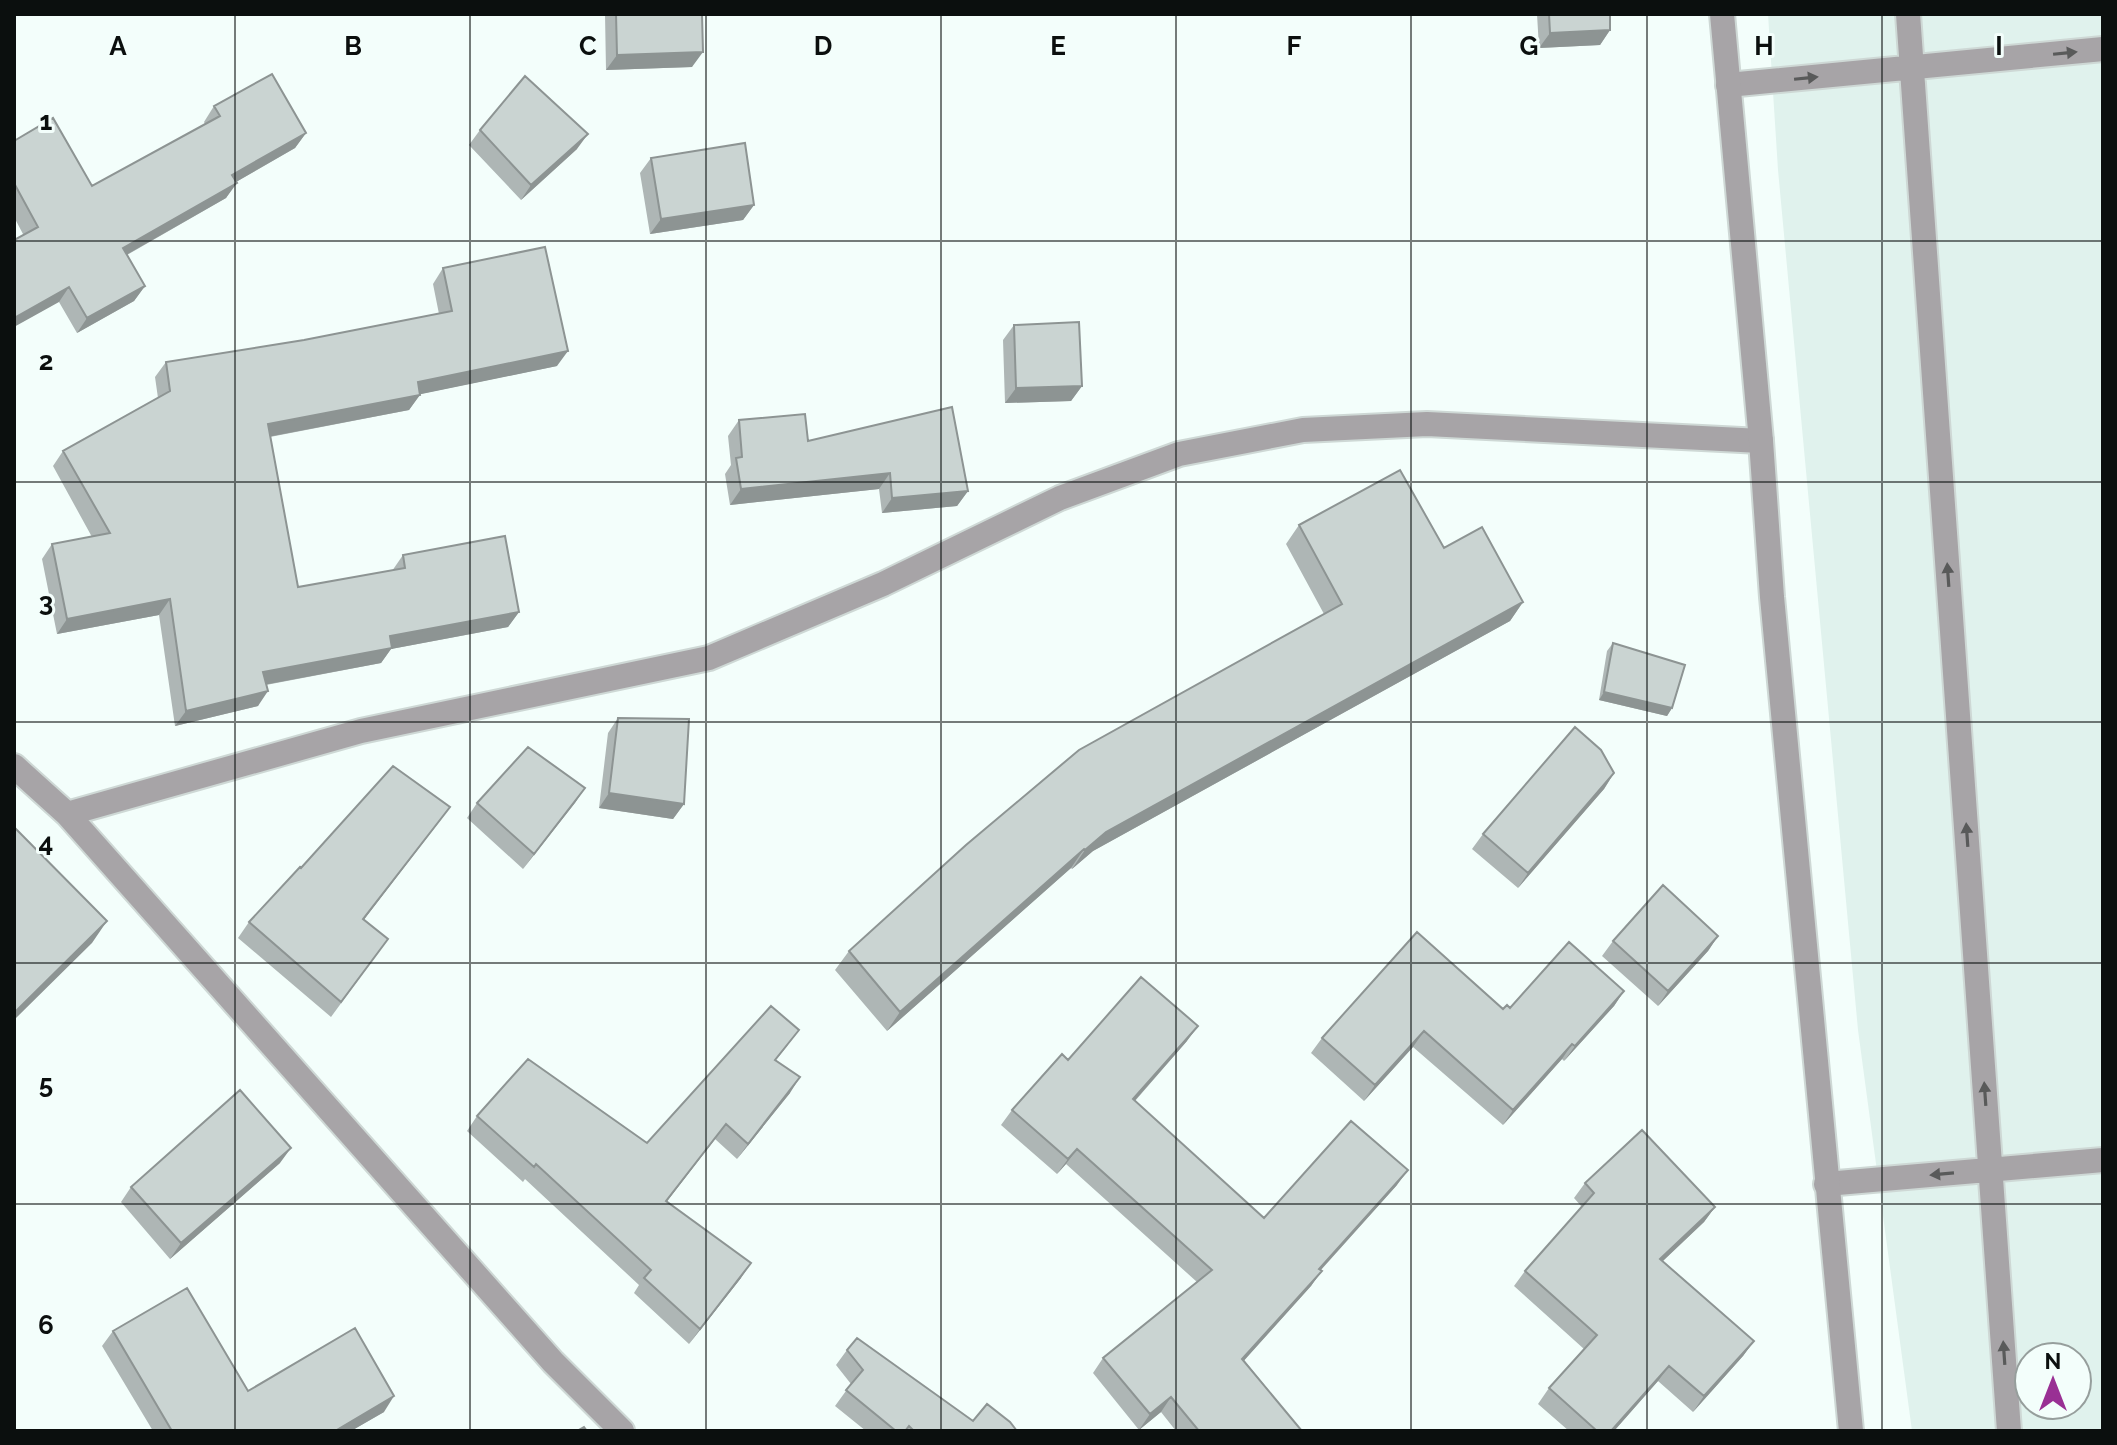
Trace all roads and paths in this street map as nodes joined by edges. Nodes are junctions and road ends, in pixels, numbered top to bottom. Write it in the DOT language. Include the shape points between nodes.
graph roads {
  1 [pos="1722,14"];
  2 [pos="1908,14"];
  3 [pos="2103,49"];
  4 [pos="1912,67"];
  5 [pos="1728,85"];
  6 [pos="1761,441"];
  7 [pos="14,766"];
  8 [pos="67,814"];
  9 [pos="2103,1160"];
  10 [pos="1991,1170"];
  11 [pos="1826,1184"];
  12 [pos="622,1431"];
  13 [pos="1851,1431"];
  14 [pos="2009,1431"];
  1 -- 5 [label="street"];
  2 -- 4 [label="street"];
  4 -- 3 [label="street, one-way"];
  5 -- 4 [label="street, one-way"];
  10 -- 4 [label="street, one-way"];
  5 -- 6 [label="street"];
  6 -- 8 [label="street" via="1427,424 1303,430 1179,454 1060,498 883,584 709,658 361,731"];
  6 -- 11 [label="street"];
  7 -- 8 [label="street"];
  8 -- 12 [label="street" via="553,1362"];
  9 -- 10 [label="street"];
  10 -- 11 [label="street, one-way"];
  14 -- 10 [label="street, one-way"];
  11 -- 13 [label="street"];
}
